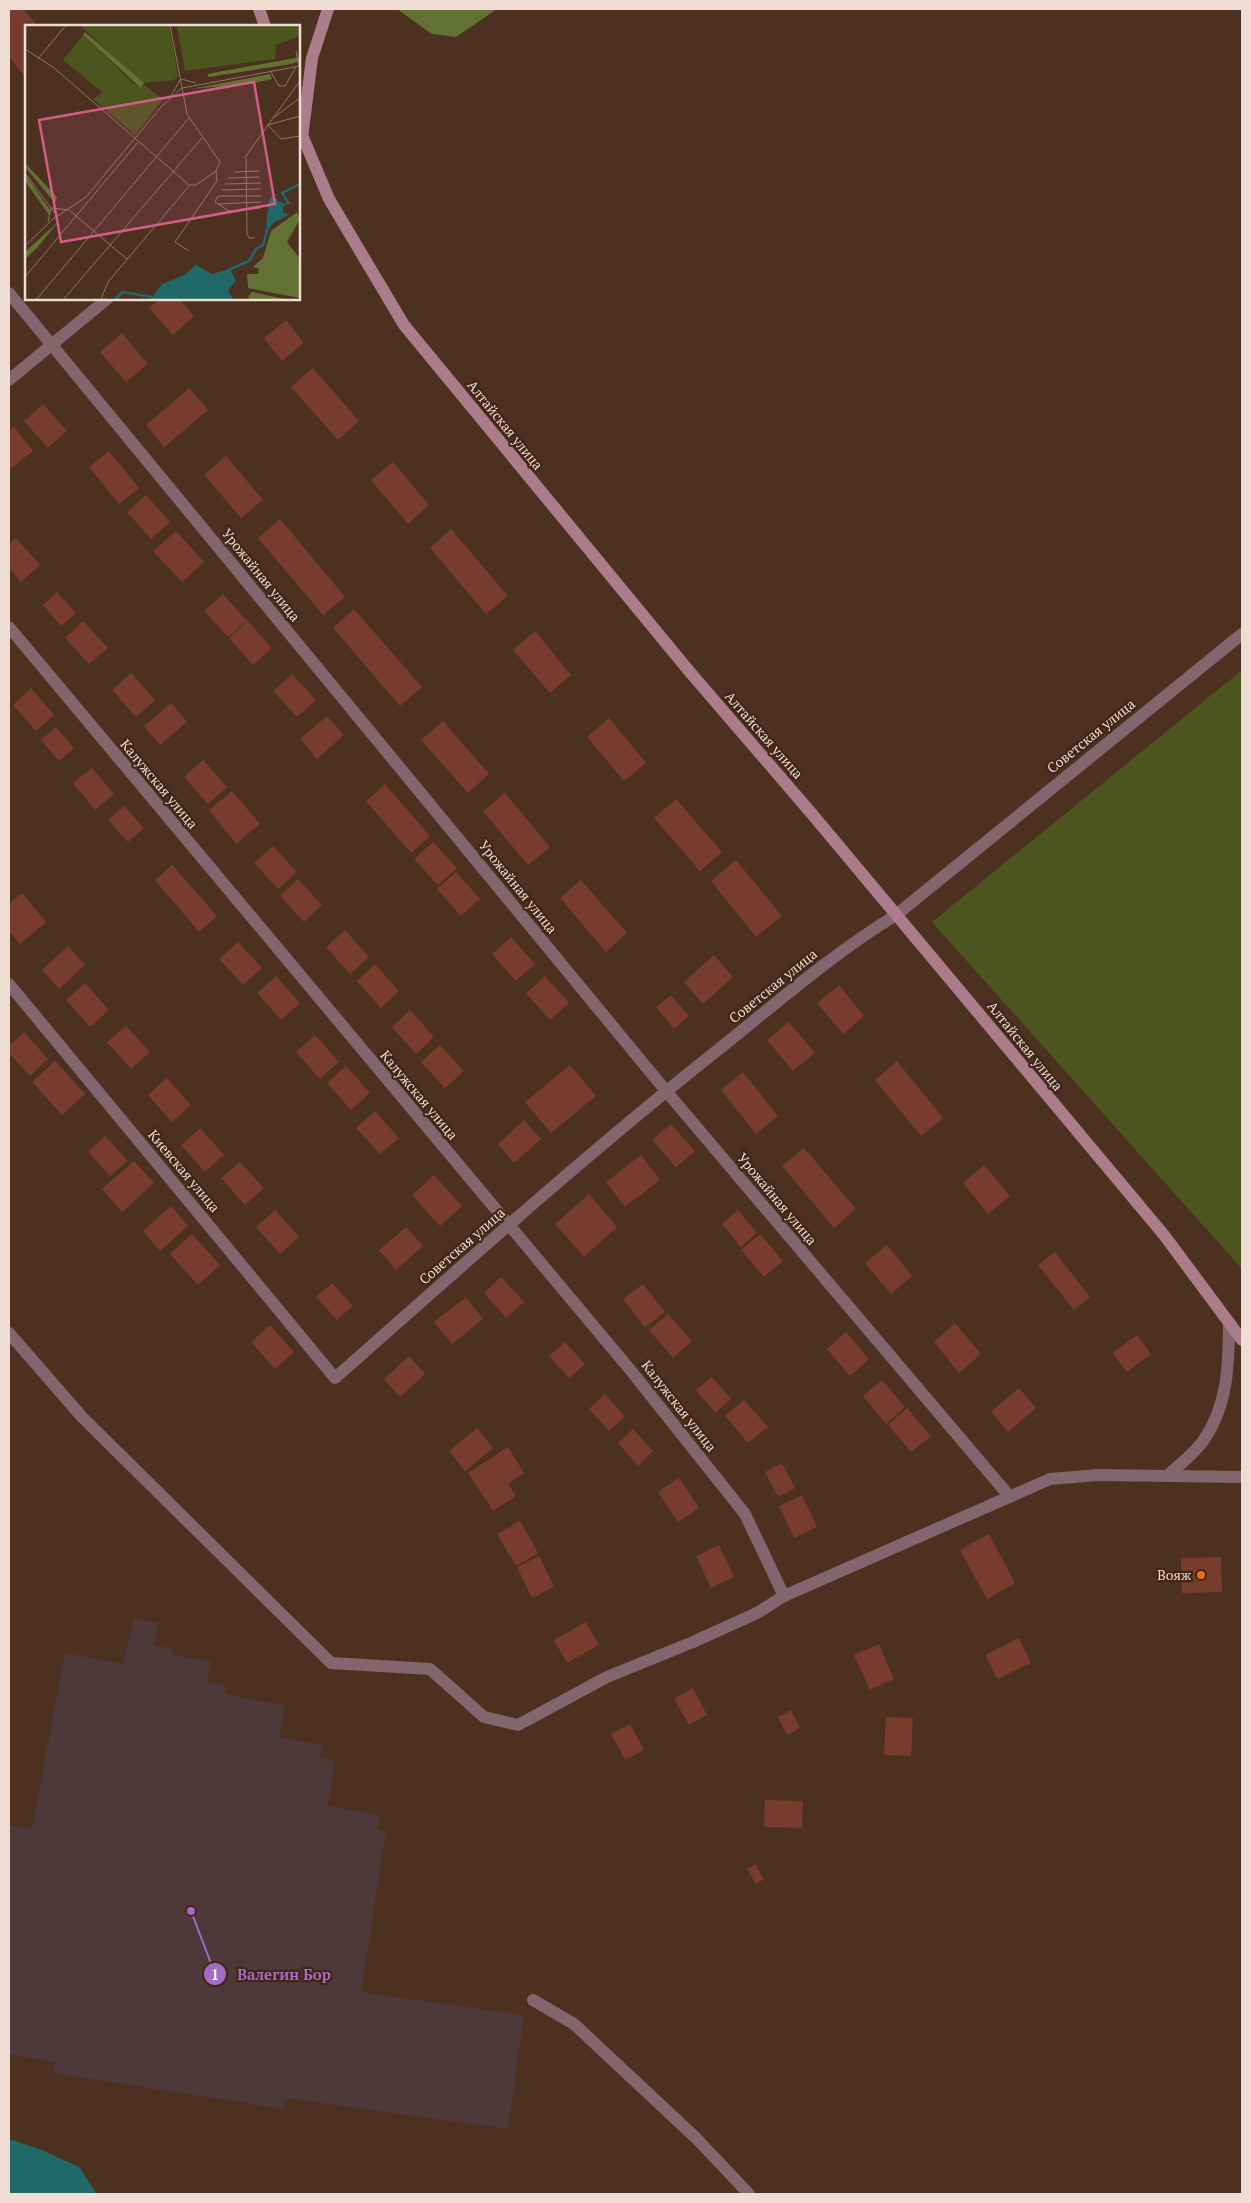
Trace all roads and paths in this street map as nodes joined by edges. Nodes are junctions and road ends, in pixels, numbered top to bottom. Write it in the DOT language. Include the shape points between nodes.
graph roads {
  1 [pos="259,9"];
  2 [pos="328,9"];
  3 [pos="265,25"];
  4 [pos="300,135"];
  5 [pos="9,293"];
  6 [pos="106,300"];
  7 [pos="51,343"];
  8 [pos="9,380"];
  9 [pos="9,628"];
  10 [pos="1242,634"];
  11 [pos="896,915"];
  12 [pos="9,984"];
  13 [pos="666,1091"];
  14 [pos="508,1225"];
  15 [pos="1229,1322"];
  16 [pos="9,1333"];
  17 [pos="1242,1340"];
  18 [pos="335,1378"];
  19 [pos="1167,1476"];
  20 [pos="1242,1477"];
  21 [pos="1010,1496"];
  22 [pos="784,1596"];
  23 [pos="533,2000"];
  24 [pos="750,2194"];
  1 -- 3 [label="main road"];
  2 -- 4 [label="main road" via="312,58"];
  4 -- 11 [label="main road, Алтайская улица" via="329,199 404,325"];
  5 -- 7 [label="street, Урожайная улица"];
  6 -- 7 [label="street"];
  7 -- 8 [label="street"];
  7 -- 13 [label="street, Урожайная улица"];
  9 -- 14 [label="street, Калужская улица"];
  10 -- 11 [label="street, Советская улица"];
  11 -- 13 [label="street, Советская улица" via="855,940"];
  11 -- 15 [label="main road, Алтайская улица" via="1164,1235"];
  12 -- 18 [label="street, Киевская улица"];
  13 -- 14 [label="street, Советская улица"];
  13 -- 21 [label="street, Урожайная улица"];
  14 -- 18 [label="street, Советская улица"];
  14 -- 22 [label="street, Калужская улица" via="632,1372 745,1514"];
  15 -- 17 [label="main road, Алтайская улица"];
  15 -- 19 [label="street" via="1229,1363 1220,1409 1203,1441"];
  16 -- 22 [label="street" via="82,1417 332,1663 430,1669 484,1717 518,1725 607,1677 757,1613"];
  19 -- 20 [label="street"];
  19 -- 21 [label="street" via="1096,1475 1050,1479"];
  21 -- 22 [label="street"];
  23 -- 24 [label="street" via="574,2024 696,2138"];
}
